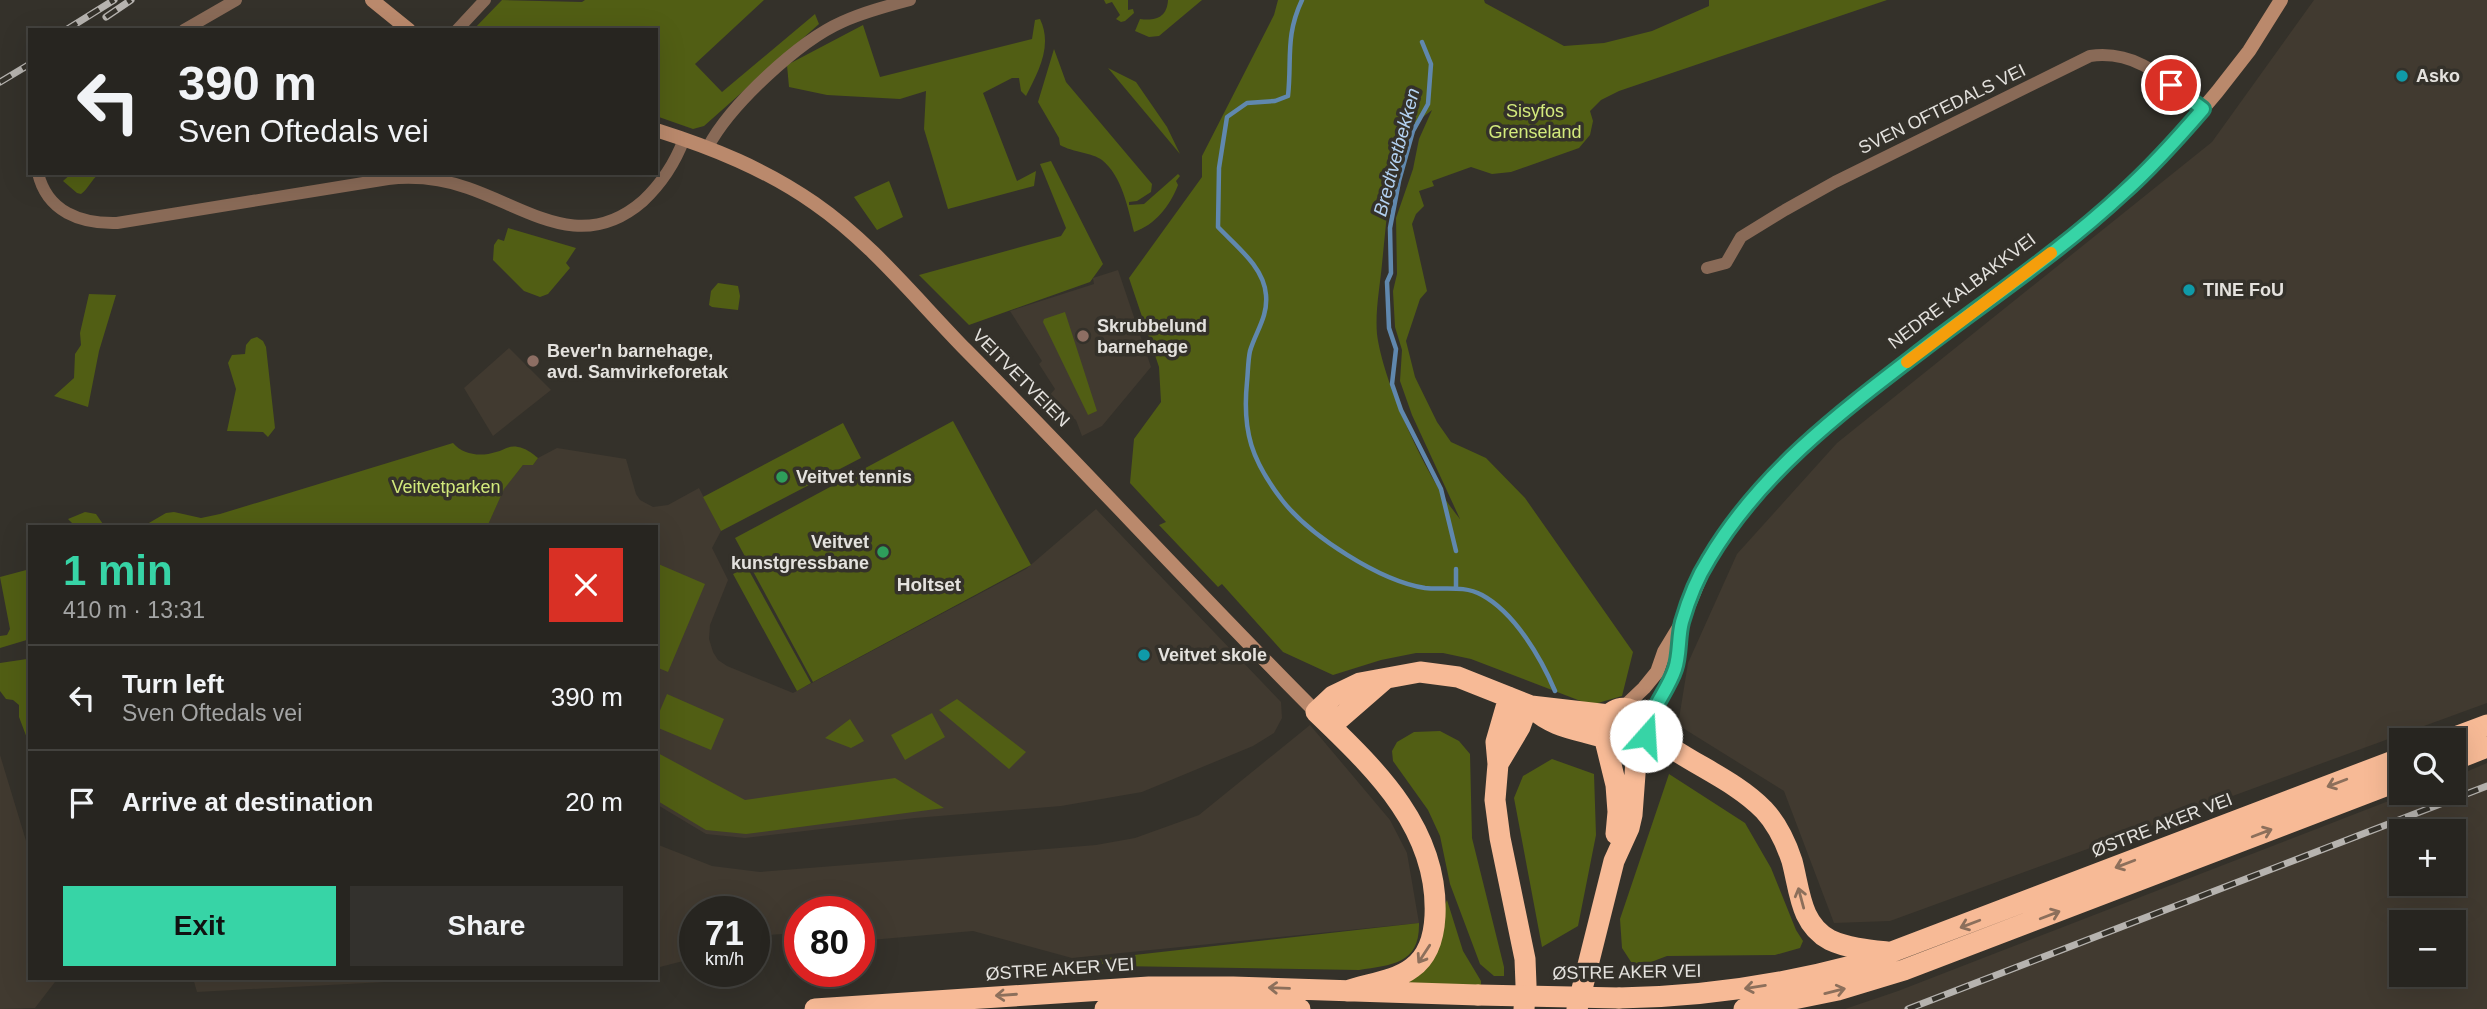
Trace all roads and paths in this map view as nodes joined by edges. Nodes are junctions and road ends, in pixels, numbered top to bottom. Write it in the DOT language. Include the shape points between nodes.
graph roads {
  1 [pos="236,0"];
  2 [pos="372,0"];
  3 [pos="485,0"];
  4 [pos="910,0"];
  5 [pos="2281,0"];
  6 [pos="187,28"];
  7 [pos="407,28"];
  8 [pos="459,28"];
  9 [pos="2203,109"];
  10 [pos="658,131"];
  11 [pos="684,139"];
  12 [pos="708,146"];
  13 [pos="39,175"];
  14 [pos="1707,268"];
  15 [pos="1681,624"];
  16 [pos="1522,703"];
  17 [pos="1616,711"];
  18 [pos="1324,719"];
  19 [pos="2487,725"];
  20 [pos="1643,733"];
  21 [pos="2466,733"];
  22 [pos="1606,740"];
  23 [pos="2487,747"];
  24 [pos="2466,755"];
  25 [pos="2389,763"];
  26 [pos="2389,785"];
  27 [pos="1614,861"];
  28 [pos="1893,953"];
  29 [pos="1347,991"];
  30 [pos="1224,1008"];
  31 [pos="815,1009"];
  32 [pos="1105,1009"];
  33 [pos="1300,1009"];
  34 [pos="1524,1009"];
  35 [pos="1577,1009"];
  36 [pos="1744,1009"];
  1 -- 6 [label="street"];
  2 -- 7 [label="main road"];
  3 -- 8 [label="street"];
  4 -- 12 [label="street" via="841,22 813,39 745,96"];
  5 -- 9 [label="main road, NEDRE KALBAKKVEI" via="2249,51"];
  9 -- 14 [label="street, SVEN OFTEDALS VEI" via="2130,58 2108,53 2090,56 1835,182 1741,236 1726,262"];
  9 -- 15 [label="main road, NEDRE KALBAKKVEI" via="2122,194 1842,411 1776,471 1708,559"];
  10 -- 11 [label="main road, VEITVETVEIEN"];
  11 -- 12 [label="main road, VEITVETVEIEN"];
  11 -- 13 [label="street" via="670,170 636,207 609,221 578,226 540,219 467,188 414,178 117,223 90,222 67,214 50,201"];
  12 -- 18 [label="main road, VEITVETVEIEN" via="784,183 863,243"];
  15 -- 17 [label="main road, NEDRE KALBAKKVEI" via="1651,681"];
  15 -- 20 [label="main road, NEDRE KALBAKKVEI" via="1675,668"];
  16 -- 17 [label="highway"];
  16 -- 18 [label="highway" via="1448,674 1410,672 1387,677 1349,709"];
  16 -- 22 [label="highway" via="1556,725"];
  16 -- 34 [label="highway" via="1496,742 1495,787 1525,959"];
  17 -- 20 [label="highway" via="1637,712"];
  17 -- 22 [label="highway" via="1603,726"];
  18 -- 29 [label="highway, one-way" via="1402,805 1423,846 1434,888 1434,925 1425,956 1411,969"];
  19 -- 21 [label="highway"];
  20 -- 22 [label="highway" via="1621,751"];
  20 -- 27 [label="highway, NEDRE KALBAKKVEI" via="1632,815"];
  28 -- 20 [label="highway, one-way" via="1841,944 1815,928 1805,914 1788,851 1771,818 1745,794"];
  22 -- 27 [label="highway, NEDRE KALBAKKVEI" via="1618,812"];
  23 -- 24 [label="highway"];
  25 -- 28 [label="highway, ØSTRE AKER VEI, one-way"];
  36 -- 26 [label="highway, one-way" via="1838,990 1904,970"];
  27 -- 35 [label="highway, NEDRE KALBAKKVEI"];
  28 -- 29 [label="highway, ØSTRE AKER VEI, one-way, bridge" via="1828,972 1702,994 1619,998"];
  29 -- 31 [label="highway, ØSTRE AKER VEI, one-way" via="1111,988"];
  30 -- 32 [label="highway"];
  30 -- 33 [label="highway"];
}
